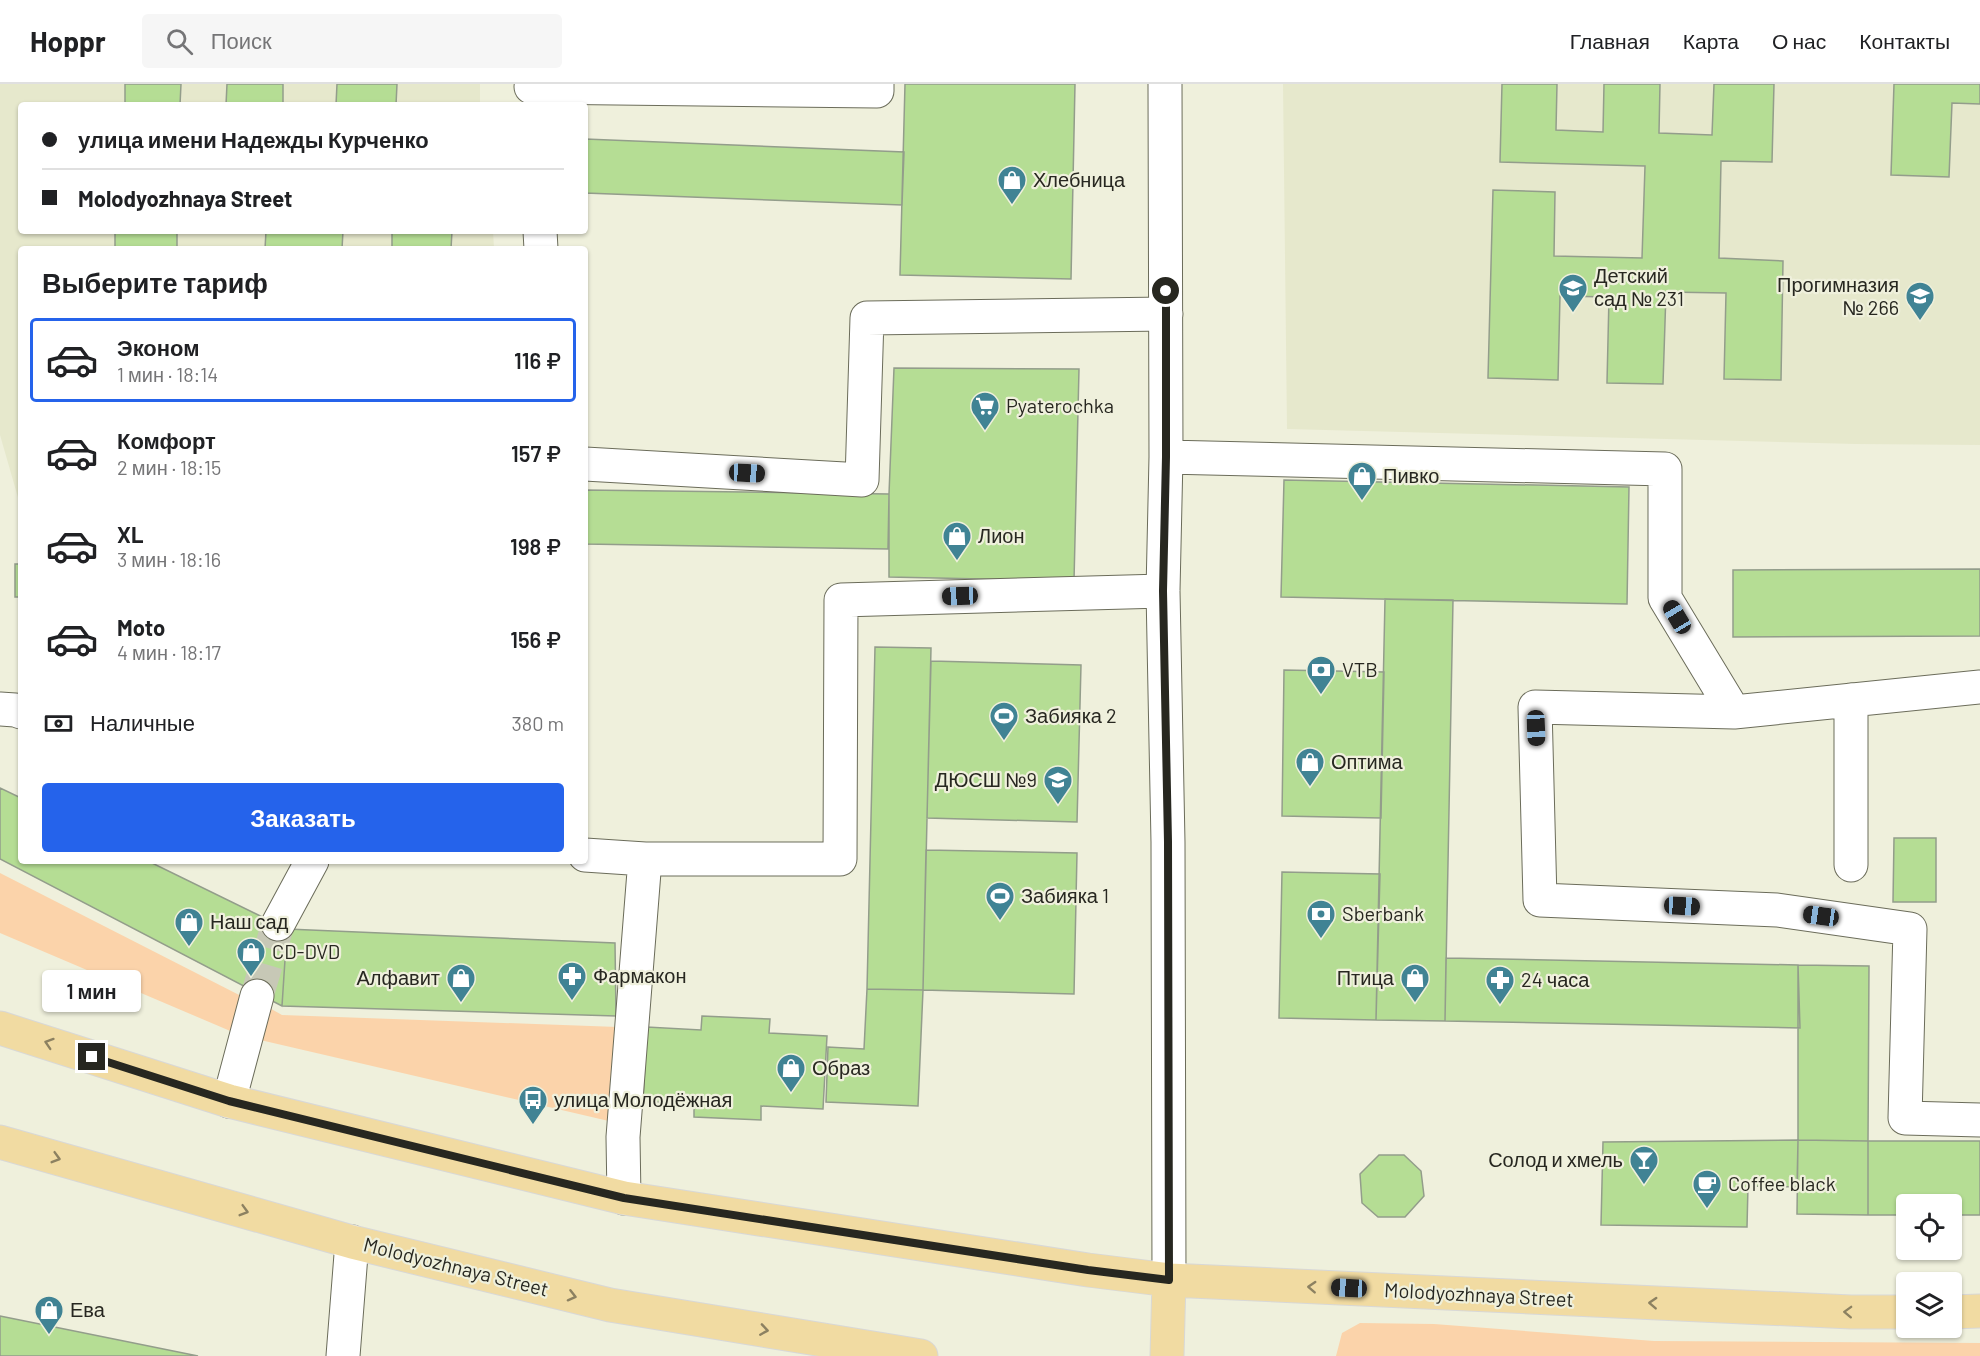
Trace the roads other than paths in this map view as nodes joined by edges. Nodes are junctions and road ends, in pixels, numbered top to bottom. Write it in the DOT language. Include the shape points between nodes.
graph roads {
  1 [pos="877,84"];
  2 [pos="1165,84"];
  3 [pos="532,92"];
  4 [pos="1166,314"];
  5 [pos="1166,457"];
  6 [pos="588,465"];
  7 [pos="1163,591"];
  8 [pos="1980,687"];
  9 [pos="1851,700"];
  10 [pos="0,710"];
  11 [pos="18,711"];
  12 [pos="1734,712"];
  13 [pos="588,855"];
  14 [pos="645,859"];
  15 [pos="310,864"];
  16 [pos="1851,865"];
  17 [pos="278,924"];
  18 [pos="258,996"];
  19 [pos="0,1028"];
  20 [pos="229,1101"];
  21 [pos="1980,1120"];
  22 [pos="0,1142"];
  23 [pos="624,1198"];
  24 [pos="352,1242"];
  25 [pos="1169,1280"];
  26 [pos="1980,1311"];
  27 [pos="1896,1312"];
  28 [pos="1962,1312"];
  29 [pos="343,1356"];
  30 [pos="921,1356"];
  31 [pos="1167,1356"];
  1 -- 3 [label="street" via="877,92"];
  2 -- 4 [label="street"];
  4 -- 5 [label="street"];
  4 -- 6 [label="street" via="867,318 862,480"];
  5 -- 7 [label="street"];
  5 -- 12 [label="street" via="1665,469 1665,598"];
  7 -- 14 [label="street" via="841,600 840,859"];
  7 -- 25 [label="street"];
  8 -- 9 [label="street"];
  9 -- 12 [label="street"];
  9 -- 16 [label="street"];
  10 -- 11 [label="street"];
  12 -- 21 [label="street" via="1535,707 1540,900 1777,910 1910,929 1905,1118"];
  13 -- 14 [label="street"];
  14 -- 23 [label="street" via="624,1137"];
  15 -- 17 [label="street"];
  18 -- 20 [label="street"];
  20 -- 19 [label="main road, Molodyozhnaya Street, one-way"];
  20 -- 23 [label="main road, Molodyozhnaya Street"];
  22 -- 24 [label="main road, Molodyozhnaya Street, one-way"];
  23 -- 25 [label="main road, Molodyozhnaya Street"];
  24 -- 29 [label="street"];
  24 -- 30 [label="main road, Molodyozhnaya Street, one-way" via="610,1305"];
  27 -- 25 [label="main road, Molodyozhnaya Street, one-way"];
  25 -- 31 [label="main road"];
  26 -- 28 [label="main road"];
}
